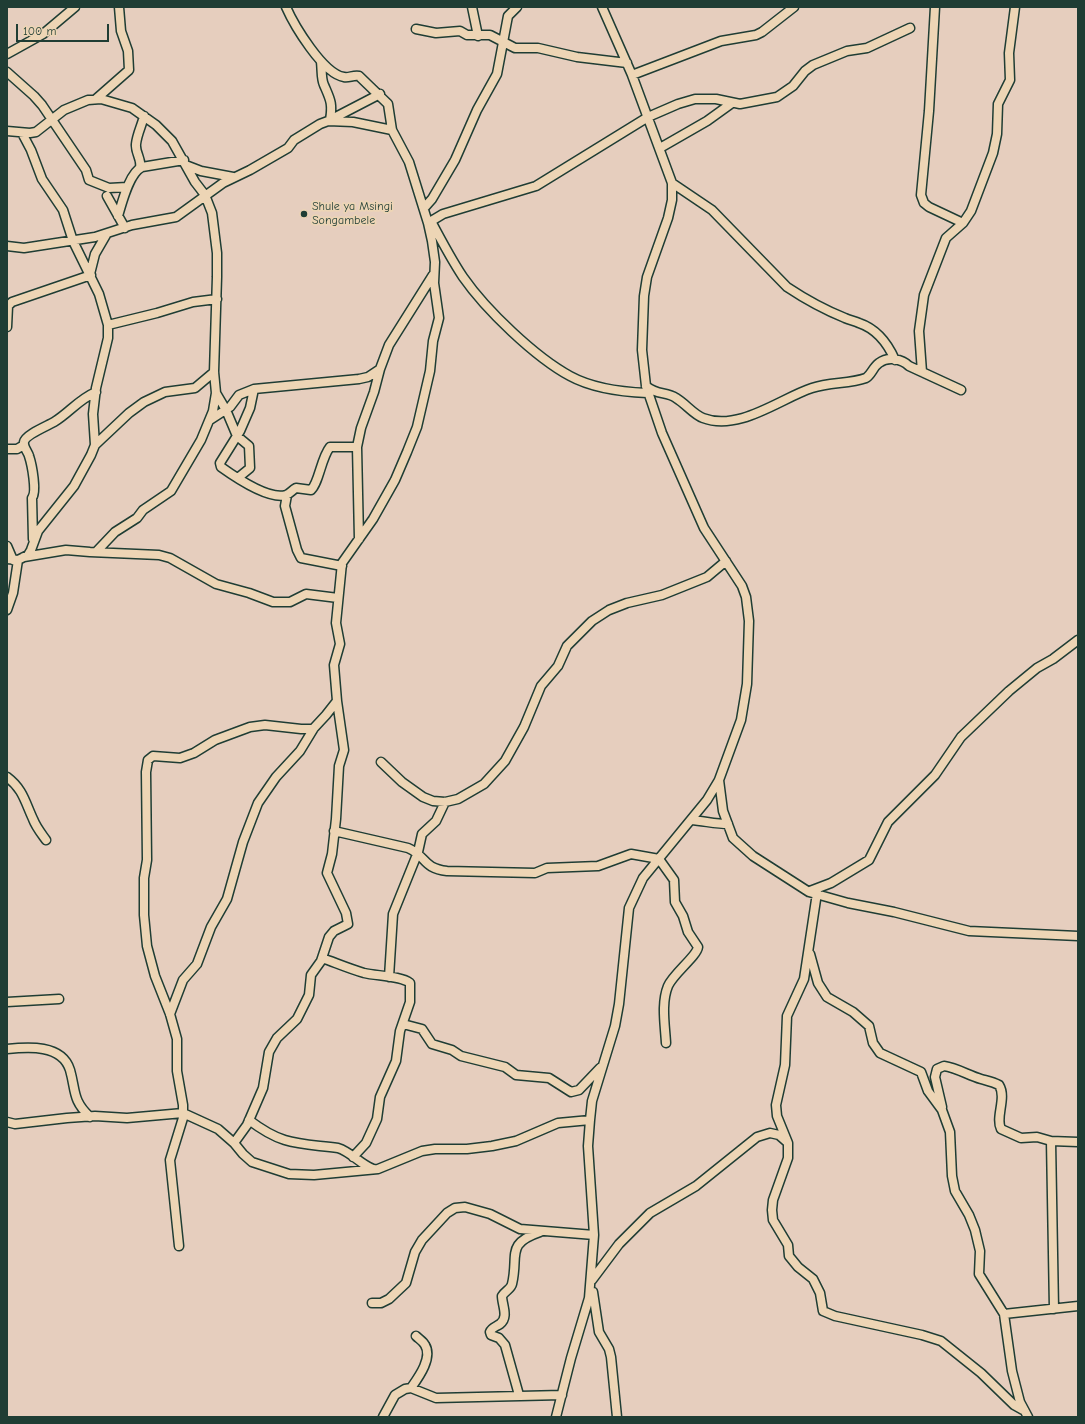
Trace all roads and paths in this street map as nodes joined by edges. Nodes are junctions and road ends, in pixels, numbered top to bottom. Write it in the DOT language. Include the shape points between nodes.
graph roads {
  1 [pos="75,7"];
  2 [pos="119,7"];
  3 [pos="286,7"];
  4 [pos="472,7"];
  5 [pos="517,7"];
  6 [pos="602,7"];
  7 [pos="794,7"];
  8 [pos="935,7"];
  9 [pos="1014,8"];
  10 [pos="910,28"];
  11 [pos="416,29"];
  12 [pos="478,36"];
  13 [pos="503,41"];
  14 [pos="7,54"];
  15 [pos="321,62"];
  16 [pos="627,63"];
  17 [pos="7,72"];
  18 [pos="632,75"];
  19 [pos="380,94"];
  20 [pos="96,100"];
  21 [pos="732,103"];
  22 [pos="144,116"];
  23 [pos="648,117"];
  24 [pos="51,118"];
  25 [pos="329,120"];
  26 [pos="392,130"];
  27 [pos="7,131"];
  28 [pos="22,133"];
  29 [pos="660,148"];
  30 [pos="186,163"];
  31 [pos="140,168"];
  32 [pos="233,177"];
  33 [pos="672,183"];
  34 [pos="127,187"];
  35 [pos="205,195"];
  36 [pos="107,196"];
  37 [pos="425,210"];
  38 [pos="443,214"];
  39 [pos="118,216"];
  40 [pos="430,222"];
  41 [pos="963,223"];
  42 [pos="125,228"];
  43 [pos="106,235"];
  44 [pos="73,241"];
  45 [pos="7,246"];
  46 [pos="97,250"];
  47 [pos="80,254"];
  48 [pos="90,275"];
  49 [pos="433,275"];
  50 [pos="217,298"];
  51 [pos="108,325"];
  52 [pos="7,327"];
  53 [pos="895,360"];
  54 [pos="380,369"];
  55 [pos="214,372"];
  56 [pos="922,372"];
  57 [pos="368,377"];
  58 [pos="377,381"];
  59 [pos="254,389"];
  60 [pos="646,390"];
  61 [pos="961,390"];
  62 [pos="96,392"];
  63 [pos="216,392"];
  64 [pos="226,410"];
  65 [pos="210,420"];
  66 [pos="237,436"];
  67 [pos="95,445"];
  68 [pos="24,446"];
  69 [pos="357,447"];
  70 [pos="7,449"];
  71 [pos="239,477"];
  72 [pos="287,495"];
  73 [pos="359,539"];
  74 [pos="33,542"];
  75 [pos="7,546"];
  76 [pos="96,552"];
  77 [pos="15,559"];
  78 [pos="726,561"];
  79 [pos="342,566"];
  80 [pos="338,598"];
  81 [pos="7,610"];
  82 [pos="1078,640"];
  83 [pos="337,701"];
  84 [pos="314,728"];
  85 [pos="381,762"];
  86 [pos="7,777"];
  87 [pos="719,780"];
  88 [pos="445,802"];
  89 [pos="692,820"];
  90 [pos="728,824"];
  91 [pos="334,831"];
  92 [pos="46,840"];
  93 [pos="418,852"];
  94 [pos="659,859"];
  95 [pos="813,893"];
  96 [pos="1078,936"];
  97 [pos="809,949"];
  98 [pos="322,958"];
  99 [pos="389,977"];
  100 [pos="59,999"];
  101 [pos="7,1002"];
  102 [pos="170,1014"];
  103 [pos="403,1024"];
  104 [pos="666,1043"];
  105 [pos="7,1049"];
  106 [pos="601,1068"];
  107 [pos="942,1110"];
  108 [pos="183,1113"];
  109 [pos="90,1117"];
  110 [pos="249,1120"];
  111 [pos="590,1120"];
  112 [pos="7,1122"];
  113 [pos="1051,1141"];
  114 [pos="1078,1142"];
  115 [pos="234,1143"];
  116 [pos="788,1143"];
  117 [pos="353,1157"];
  118 [pos="374,1170"];
  119 [pos="542,1232"];
  120 [pos="594,1235"];
  121 [pos="179,1246"];
  122 [pos="592,1279"];
  123 [pos="372,1303"];
  124 [pos="1078,1306"];
  125 [pos="1054,1309"];
  126 [pos="1004,1314"];
  127 [pos="416,1336"];
  128 [pos="411,1388"];
  129 [pos="519,1395"];
  130 [pos="562,1395"];
  131 [pos="1026,1414"];
  132 [pos="383,1417"];
  133 [pos="556,1417"];
  134 [pos="617,1417"];
  1 -- 14 [label="street" via="42,34"];
  2 -- 20 [label="street" via="120,28 128,51 129,70"];
  3 -- 15 [label="street"];
  4 -- 12 [label="street"];
  5 -- 13 [label="street" via="508,16"];
  6 -- 16 [label="street"];
  7 -- 18 [label="street" via="756,35 721,41"];
  8 -- 41 [label="street" via="921,195 929,207"];
  9 -- 41 [label="street" via="1009,53 1010,80 998,104 997,134 993,153"];
  10 -- 21 [label="street" via="867,48 847,51 828,58 805,71 793,86 777,97 740,104"];
  11 -- 12 [label="street" via="436,33 460,31"];
  12 -- 13 [label="street" via="490,35"];
  13 -- 16 [label="street" via="518,49 538,48 571,56"];
  13 -- 37 [label="street" via="497,74 477,110 455,160"];
  15 -- 19 [label="street" via="345,78 359,76"];
  15 -- 25 [label="street" via="323,84 332,104"];
  16 -- 18 [label="street"];
  17 -- 24 [label="street" via="34,96"];
  18 -- 23 [label="street"];
  19 -- 25 [label="street"];
  19 -- 26 [label="street" via="388,104"];
  20 -- 22 [label="street" via="132,108"];
  20 -- 24 [label="street" via="74,105"];
  21 -- 23 [label="street" via="716,99 695,99"];
  21 -- 29 [label="street" via="707,121"];
  22 -- 30 [label="street" via="172,141"];
  22 -- 31 [label="street" via="136,143 141,161"];
  23 -- 29 [label="street"];
  23 -- 38 [label="street" via="536,186"];
  24 -- 28 [label="street" via="36,132"];
  24 -- 34 [label="street" via="86,170 89,180 109,188"];
  25 -- 26 [label="street"];
  25 -- 32 [label="street" via="316,125 294,140 288,148"];
  26 -- 37 [label="street" via="409,162"];
  27 -- 28 [label="street"];
  28 -- 44 [label="street" via="42,180 63,210"];
  29 -- 33 [label="street"];
  30 -- 31 [label="street"];
  30 -- 32 [label="street" via="201,171"];
  30 -- 35 [label="street"];
  31 -- 34 [label="street"];
  32 -- 35 [label="street"];
  33 -- 53 [label="street" via="712,210 787,287 800,296 873,331 889,346"];
  33 -- 60 [label="street" via="668,218 647,277 644,296 642,350"];
  34 -- 39 [label="street"];
  35 -- 42 [label="street" via="176,217"];
  35 -- 50 [label="street" via="212,213 215,235"];
  36 -- 39 [label="street"];
  37 -- 38 [label="street"];
  37 -- 40 [label="street"];
  38 -- 40 [label="street"];
  39 -- 42 [label="street"];
  40 -- 49 [label="street" via="435,262"];
  40 -- 60 [label="street" via="474,292 524,343 547,361 571,377 618,390"];
  41 -- 56 [label="street" via="946,238 924,295 919,331"];
  42 -- 43 [label="street"];
  43 -- 44 [label="street"];
  43 -- 46 [label="street"];
  44 -- 45 [label="street" via="24,248"];
  44 -- 47 [label="street"];
  46 -- 47 [label="street" via="92,254"];
  46 -- 48 [label="street"];
  47 -- 48 [label="street"];
  48 -- 51 [label="street" via="101,298"];
  48 -- 52 [label="street" via="12,302 8,306"];
  49 -- 54 [label="street" via="389,345"];
  49 -- 73 [label="street" via="439,318 417,426 395,480"];
  50 -- 51 [label="street"];
  50 -- 55 [label="street"];
  51 -- 62 [label="street" via="108,338"];
  53 -- 56 [label="street" via="905,362"];
  53 -- 60 [label="street" via="880,362 866,378 813,388 770,409 727,420 712,421 702,418 676,398"];
  54 -- 57 [label="street"];
  54 -- 58 [label="street"];
  55 -- 63 [label="street"];
  55 -- 67 [label="street" via="196,388 165,392 144,402"];
  56 -- 61 [label="street"];
  57 -- 58 [label="street"];
  57 -- 59 [label="street"];
  58 -- 69 [label="street"];
  59 -- 64 [label="street" via="239,395"];
  59 -- 66 [label="street" via="250,408"];
  60 -- 78 [label="street" via="704,528"];
  62 -- 67 [label="street" via="93,414"];
  62 -- 68 [label="street" via="53,423 28,436 24,440"];
  63 -- 64 [label="street"];
  63 -- 65 [label="street"];
  64 -- 65 [label="street"];
  64 -- 66 [label="street"];
  65 -- 76 [label="street" via="170,491 115,532"];
  66 -- 71 [label="street" via="248,446 250,459 250,468"];
  66 -- 71 [label="street" via="220,463 221,467"];
  67 -- 74 [label="street" via="85,469 48,517"];
  68 -- 70 [label="street"];
  68 -- 74 [label="street" via="30,456 34,485"];
  69 -- 72 [label="street" via="330,447 312,489 308,491 296,488"];
  69 -- 73 [label="street"];
  71 -- 72 [label="street" via="263,492"];
  72 -- 79 [label="street" via="285,506 301,558"];
  73 -- 79 [label="street"];
  74 -- 77 [label="street" via="31,550"];
  75 -- 77 [label="street"];
  76 -- 77 [label="street" via="66,550"];
  76 -- 80 [label="street" via="165,556 216,584 273,602 290,602 306,594"];
  77 -- 81 [label="street" via="12,593"];
  78 -- 87 [label="street" via="742,586 749,621 741,720"];
  78 -- 88 [label="street" via="707,577 662,595 609,610 592,621 567,646 558,666 544,683 524,727 497,771 484,784 464,796 452,802"];
  79 -- 80 [label="street"];
  80 -- 83 [label="street" via="336,623 340,644 334,670"];
  82 -- 95 [label="street" via="1009,691 961,737 935,775 888,822 869,860"];
  83 -- 84 [label="street"];
  83 -- 91 [label="street" via="344,750 339,766"];
  84 -- 102 [label="street" via="300,751 258,802 243,842 227,900 211,927 197,964 182,980"];
  84 -- 102 [label="street" via="265,725 250,727 215,740 180,758 152,756 148,760 144,915 147,946 155,976"];
  85 -- 88 [label="street" via="417,793 432,801"];
  86 -- 92 [label="street" via="16,784 24,796 32,817"];
  87 -- 89 [label="street"];
  87 -- 90 [label="street" via="723,811"];
  88 -- 93 [label="street" via="436,821 422,834"];
  89 -- 90 [label="street"];
  89 -- 94 [label="street"];
  90 -- 95 [label="street" via="733,838 752,856"];
  91 -- 93 [label="street" via="400,845"];
  91 -- 98 [label="street" via="328,872 345,909 348,924 331,933"];
  93 -- 94 [label="street" via="427,865 454,872 534,873 547,868 598,866 631,854"];
  93 -- 99 [label="street" via="393,914"];
  94 -- 104 [label="street" via="674,880 675,902 688,932 698,947 696,955 682,966 667,988 664,1007"];
  94 -- 106 [label="street" via="643,878 629,908 619,1004 615,1026"];
  95 -- 96 [label="street" via="969,931"];
  95 -- 97 [label="street"];
  97 -- 107 [label="street" via="818,983 826,997 853,1012 869,1026 873,1043 880,1053 921,1072 928,1091"];
  97 -- 116 [label="street" via="803,985 788,1010 785,1065 777,1096 777,1116"];
  98 -- 99 [label="street" via="364,973"];
  98 -- 110 [label="street" via="310,975 309,995 297,1019 281,1033 269,1052 263,1088"];
  99 -- 103 [label="street" via="400,978 410,983 410,1002"];
  100 -- 101 [label="street"];
  102 -- 108 [label="street" via="177,1039 177,1071"];
  103 -- 106 [label="street" via="422,1029 432,1044 452,1050 461,1056 505,1067 516,1075 549,1078 571,1092 579,1090"];
  103 -- 117 [label="street" via="396,1061 380,1097 377,1119 366,1144"];
  105 -- 109 [label="street" via="36,1048 48,1050 63,1058 70,1071 76,1099"];
  106 -- 111 [label="street"];
  107 -- 113 [label="street" via="935,1077 937,1069 944,1066 999,1085 1002,1094 1002,1130 1017,1137 1037,1137"];
  107 -- 126 [label="street" via="952,1142 952,1176 955,1191 969,1215 980,1251 979,1274"];
  108 -- 109 [label="street" via="127,1118"];
  108 -- 115 [label="street" via="218,1129"];
  108 -- 121 [label="street" via="170,1160"];
  109 -- 112 [label="street" via="15,1124"];
  110 -- 115 [label="street"];
  110 -- 117 [label="street" via="279,1139 306,1146 338,1148"];
  111 -- 118 [label="street" via="558,1123 516,1141 492,1146 422,1151"];
  111 -- 120 [label="street" via="588,1146"];
  113 -- 114 [label="street"];
  113 -- 125 [label="street"];
  115 -- 118 [label="street" via="252,1162 289,1174 314,1175"];
  116 -- 122 [label="street" via="778,1135 770,1133 757,1137 696,1186 650,1213 619,1244"];
  116 -- 131 [label="street" via="788,1158 772,1200 773,1220 788,1245 789,1256 798,1267 814,1279 823,1311 941,1341"];
  117 -- 118 [label="street"];
  119 -- 120 [label="street"];
  119 -- 123 [label="street" via="520,1229 490,1214 465,1207 455,1208 422,1240 415,1252 406,1283 389,1299 381,1303"];
  119 -- 129 [label="street" via="526,1237 518,1244 512,1284 502,1296 504,1318 490,1332 506,1345"];
  120 -- 122 [label="street"];
  122 -- 130 [label="street"];
  122 -- 134 [label="street" via="599,1332 611,1357"];
  124 -- 125 [label="street"];
  125 -- 126 [label="street"];
  126 -- 131 [label="street" via="1012,1371"];
  127 -- 128 [label="street" via="426,1345 428,1354"];
  128 -- 129 [label="street" via="436,1398"];
  128 -- 132 [label="street" via="395,1395"];
  129 -- 130 [label="street"];
  130 -- 133 [label="street"];
}
